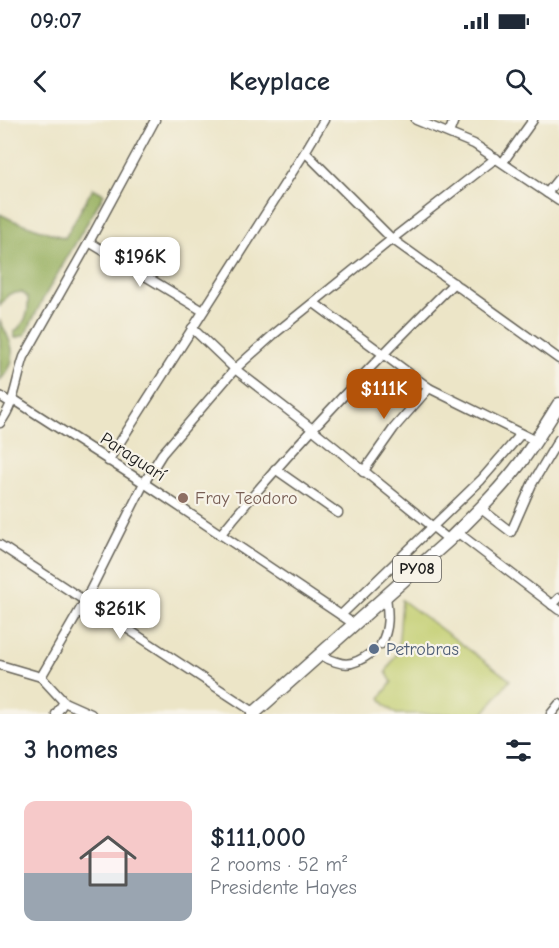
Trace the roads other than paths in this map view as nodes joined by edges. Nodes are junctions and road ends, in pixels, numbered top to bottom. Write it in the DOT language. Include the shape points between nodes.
graph roads {
  1 [pos="155,120"];
  2 [pos="324,120"];
  3 [pos="416,120"];
  4 [pos="454,120"];
  5 [pos="533,120"];
  6 [pos="448,133"];
  7 [pos="305,152"];
  8 [pos="500,160"];
  9 [pos="559,178"];
  10 [pos="546,193"];
  11 [pos="559,201"];
  12 [pos="392,239"];
  13 [pos="89,242"];
  14 [pos="454,284"];
  15 [pos="314,303"];
  16 [pos="203,310"];
  17 [pos="192,328"];
  18 [pos="382,354"];
  19 [pos="559,359"];
  20 [pos="235,369"];
  21 [pos="429,388"];
  22 [pos="0,396"];
  23 [pos="12,401"];
  24 [pos="559,404"];
  25 [pos="0,423"];
  26 [pos="311,428"];
  27 [pos="521,434"];
  28 [pos="559,439"];
  29 [pos="536,441"];
  30 [pos="108,461"];
  31 [pos="275,469"];
  32 [pos="363,472"];
  33 [pos="144,483"];
  34 [pos="480,508"];
  35 [pos="338,513"];
  36 [pos="432,527"];
  37 [pos="220,535"];
  38 [pos="453,536"];
  39 [pos="0,545"];
  40 [pos="386,596"];
  41 [pos="84,601"];
  42 [pos="557,604"];
  43 [pos="340,615"];
  44 [pos="354,624"];
  45 [pos="381,644"];
  46 [pos="371,653"];
  47 [pos="319,655"];
  48 [pos="0,665"];
  49 [pos="41,677"];
  50 [pos="64,702"];
  51 [pos="559,704"];
  52 [pos="56,714"];
  53 [pos="91,714"];
  54 [pos="257,714"];
  55 [pos="551,714"];
  1 -- 13 [label="street"];
  2 -- 7 [label="street"];
  3 -- 6 [label="street"];
  4 -- 6 [label="street"];
  5 -- 8 [label="street"];
  6 -- 8 [label="street"];
  7 -- 12 [label="street"];
  7 -- 16 [label="street"];
  8 -- 10 [label="street"];
  8 -- 12 [label="street"];
  9 -- 10 [label="street"];
  10 -- 11 [label="street"];
  12 -- 14 [label="street"];
  12 -- 15 [label="street"];
  13 -- 16 [label="street"];
  13 -- 23 [label="street" via="24,357"];
  14 -- 18 [label="street"];
  14 -- 19 [label="street"];
  15 -- 18 [label="street"];
  15 -- 20 [label="street"];
  16 -- 17 [label="street"];
  17 -- 20 [label="street"];
  17 -- 30 [label="street"];
  18 -- 21 [label="street"];
  18 -- 26 [label="street"];
  20 -- 26 [label="street"];
  20 -- 33 [label="street" via="162,454"];
  21 -- 27 [label="street"];
  21 -- 32 [label="street"];
  22 -- 23 [label="street, Paraguarí"];
  23 -- 25 [label="street"];
  23 -- 30 [label="street, Paraguarí"];
  24 -- 29 [label="highway, PY08"];
  26 -- 31 [label="street"];
  26 -- 32 [label="street"];
  27 -- 29 [label="street"];
  27 -- 36 [label="street"];
  28 -- 34 [label="street" via="532,484 511,532"];
  29 -- 34 [label="highway, PY08"];
  30 -- 33 [label="street, Paraguarí"];
  31 -- 35 [label="street"];
  31 -- 37 [label="street"];
  32 -- 36 [label="street"];
  33 -- 37 [label="street, Paraguarí"];
  33 -- 41 [label="street"];
  34 -- 38 [label="highway, PY08"];
  36 -- 38 [label="street"];
  36 -- 43 [label="street"];
  37 -- 43 [label="street, Paraguarí"];
  38 -- 40 [label="highway, PY08"];
  38 -- 42 [label="street"];
  39 -- 41 [label="street"];
  40 -- 44 [label="highway, PY08"];
  40 -- 45 [label="street" via="389,616"];
  41 -- 49 [label="street"];
  41 -- 54 [label="street"];
  43 -- 44 [label="street, Paraguarí"];
  44 -- 47 [label="highway, PY08"];
  46 -- 47 [label="street" via="359,662 346,664"];
  47 -- 54 [label="highway, PY08"];
  48 -- 49 [label="street"];
  49 -- 50 [label="street"];
  50 -- 52 [label="street"];
  50 -- 53 [label="street"];
  51 -- 55 [label="street"];
}
